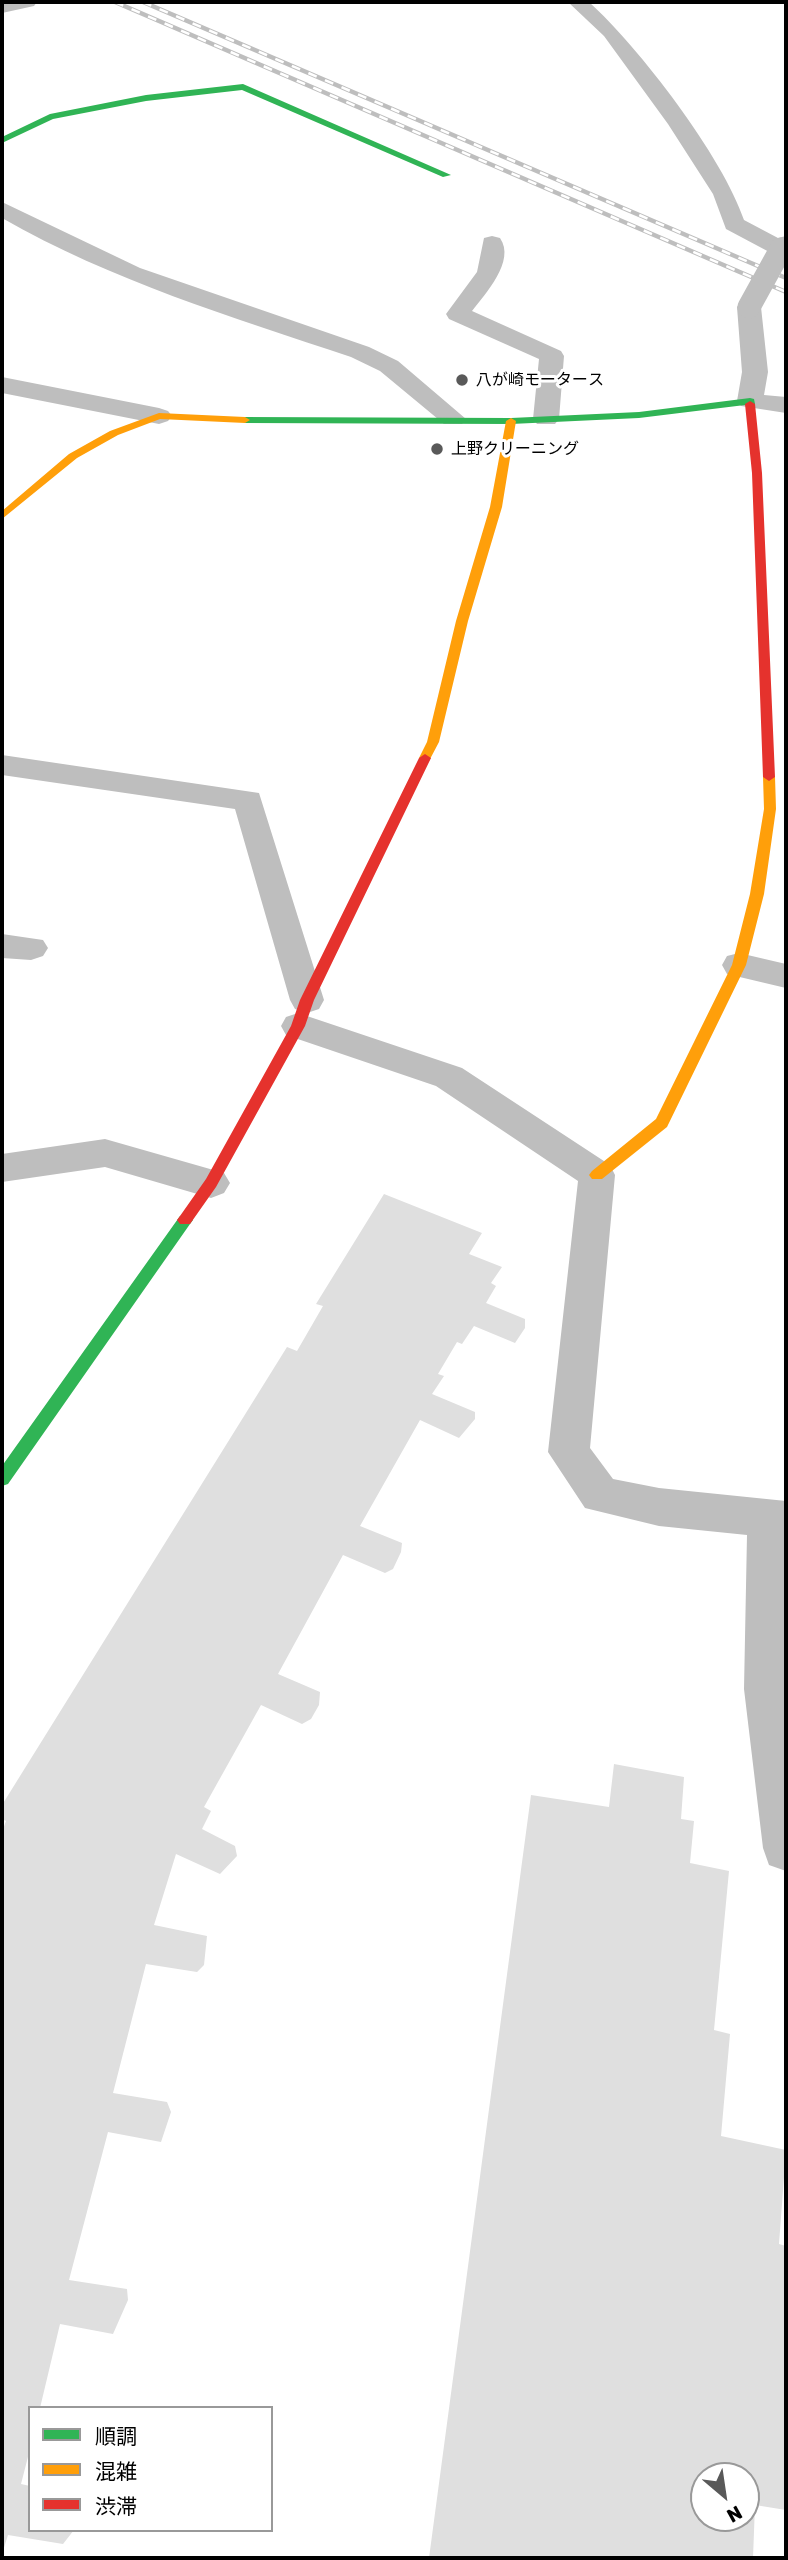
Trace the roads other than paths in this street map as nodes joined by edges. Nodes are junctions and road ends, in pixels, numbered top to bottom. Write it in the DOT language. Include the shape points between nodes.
graph roads {
  1 [pos="27,2"];
  2 [pos="578,2"];
  3 [pos="2,7"];
  4 [pos="2,140"];
  5 [pos="446,175"];
  6 [pos="2,209"];
  7 [pos="492,243"];
  8 [pos="783,246"];
  9 [pos="2,385"];
  10 [pos="750,401"];
  11 [pos="786,405"];
  12 [pos="159,416"];
  13 [pos="453,419"];
  14 [pos="546,419"];
  15 [pos="511,421"];
  16 [pos="2,516"];
  17 [pos="2,765"];
  18 [pos="778,811"];
  19 [pos="739,965"];
  20 [pos="786,976"];
  21 [pos="303,1013"];
  22 [pos="2,1168"];
  23 [pos="597,1175"];
  24 [pos="211,1183"];
  25 [pos="2,1479"];
  26 [pos="777,1520"];
  27 [pos="786,1848"];
  1 -- 3 [label="street"];
  2 -- 8 [label="street" via="611,32 677,122 724,194 734,224"];
  4 -- 5 [label="street" via="50,117 146,98 243,87"];
  6 -- 13 [label="street" via="44,235 149,280 360,352 389,366"];
  7 -- 14 [label="street" via="489,274 458,314 552,356"];
  8 -- 10 [label="street, bridge" via="749,307 755,372"];
  9 -- 12 [label="street"];
  10 -- 11 [label="street"];
  10 -- 14 [label="street" via="639,415"];
  10 -- 18 [label="street"];
  12 -- 13 [label="street"];
  12 -- 16 [label="street" via="114,433 73,456"];
  13 -- 15 [label="street"];
  14 -- 15 [label="street"];
  15 -- 21 [label="street" via="496,507 433,742"];
  17 -- 21 [label="street" via="248,800"];
  18 -- 19 [label="street"];
  19 -- 20 [label="street"];
  19 -- 23 [label="street" via="662,1123"];
  21 -- 23 [label="street" via="449,1077"];
  21 -- 24 [label="street"];
  22 -- 24 [label="street" via="105,1153"];
  23 -- 26 [label="street" via="569,1452 600,1495 659,1507"];
  24 -- 25 [label="street"];
  26 -- 27 [label="street" via="766,1689"];
}
